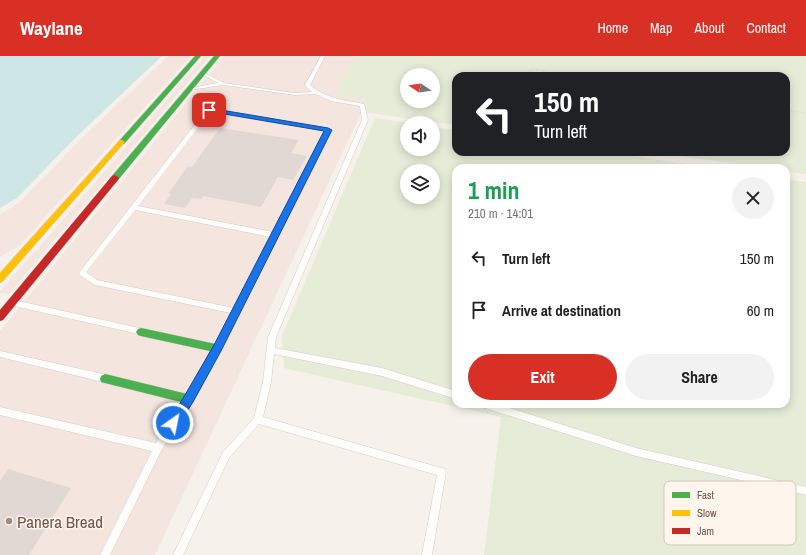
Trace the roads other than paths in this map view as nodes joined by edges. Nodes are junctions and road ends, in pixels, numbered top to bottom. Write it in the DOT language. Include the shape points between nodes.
graph roads {
  1 [pos="198,56"];
  2 [pos="217,56"];
  3 [pos="323,56"];
  4 [pos="203,73"];
  5 [pos="223,84"];
  6 [pos="190,89"];
  7 [pos="315,93"];
  8 [pos="133,207"];
  9 [pos="275,235"];
  10 [pos="26,249"];
  11 [pos="0,265"];
  12 [pos="0,279"];
  13 [pos="12,303"];
  14 [pos="236,311"];
  15 [pos="0,318"];
  16 [pos="141,332"];
  17 [pos="217,348"];
  18 [pos="270,350"];
  19 [pos="0,354"];
  20 [pos="105,379"];
  21 [pos="452,394"];
  22 [pos="189,399"];
  23 [pos="498,408"];
  24 [pos="0,411"];
  25 [pos="258,420"];
  26 [pos="158,448"];
  27 [pos="766,481"];
  28 [pos="796,488"];
  29 [pos="806,490"];
  30 [pos="105,555"];
  31 [pos="178,555"];
  32 [pos="427,555"];
  1 -- 10 [label="main road"];
  2 -- 4 [label="main road"];
  3 -- 7 [label="lane" via="307,86"];
  4 -- 5 [label="lane"];
  4 -- 6 [label="main road"];
  5 -- 6 [label="lane"];
  5 -- 7 [label="lane" via="295,94"];
  6 -- 13 [label="main road"];
  7 -- 18 [label="lane" via="333,101 362,105 366,120 272,337"];
  8 -- 9 [label="lane"];
  8 -- 9 [label="lane" via="209,110 328,130"];
  8 -- 14 [label="lane" via="82,273 94,282"];
  9 -- 14 [label="lane"];
  10 -- 11 [label="main road"];
  10 -- 12 [label="main road"];
  13 -- 15 [label="main road"];
  13 -- 16 [label="lane"];
  14 -- 17 [label="lane"];
  16 -- 17 [label="main road"];
  17 -- 22 [label="main road"];
  18 -- 21 [label="lane" via="382,372"];
  18 -- 25 [label="lane" via="267,382"];
  19 -- 20 [label="lane"];
  20 -- 22 [label="main road"];
  22 -- 26 [label="lane"];
  23 -- 27 [label="lane" via="636,452"];
  24 -- 26 [label="lane"];
  25 -- 31 [label="lane" via="226,455"];
  25 -- 32 [label="lane" via="442,472"];
  26 -- 30 [label="lane"];
  28 -- 29 [label="lane"];
}
